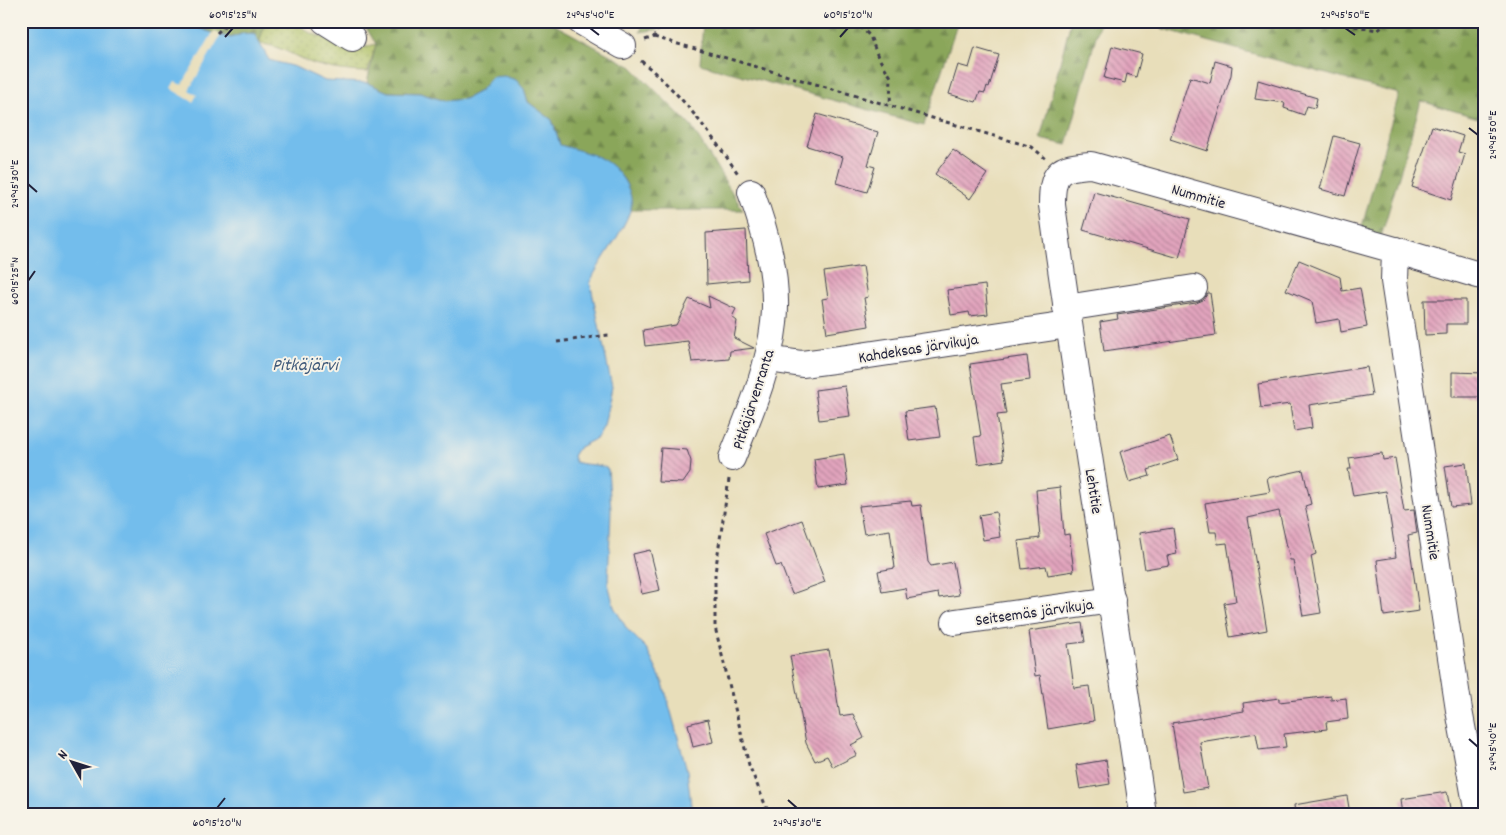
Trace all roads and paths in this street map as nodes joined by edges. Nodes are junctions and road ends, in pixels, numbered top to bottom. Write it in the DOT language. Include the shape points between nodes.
graph roads {
  1 [pos="229,21"];
  2 [pos="325,21"];
  3 [pos="580,21"];
  4 [pos="854,21"];
  5 [pos="1323,21"];
  6 [pos="1390,21"];
  7 [pos="217,33"];
  8 [pos="654,37"];
  9 [pos="352,38"];
  10 [pos="623,46"];
  11 [pos="890,106"];
  12 [pos="1060,171"];
  13 [pos="751,192"];
  14 [pos="1395,250"];
  15 [pos="1485,276"];
  16 [pos="1194,288"];
  17 [pos="1067,316"];
  18 [pos="609,335"];
  19 [pos="557,342"];
  20 [pos="768,359"];
  21 [pos="732,458"];
  22 [pos="1112,600"];
  23 [pos="955,622"];
  24 [pos="1480,811"];
  25 [pos="769,814"];
  26 [pos="1143,814"];
  1 -- 7 [label="path"];
  2 -- 9 [label="street"];
  3 -- 10 [label="street"];
  4 -- 11 [label="path" via="870,36 891,77"];
  5 -- 6 [label="path" via="1378,30"];
  8 -- 11 [label="path"];
  10 -- 13 [label="path" via="656,73 704,124"];
  11 -- 12 [label="path" via="1032,147"];
  12 -- 14 [label="street, Nummitie" via="1091,165"];
  12 -- 17 [label="street, Lehtitie" via="1052,185 1052,205"];
  13 -- 20 [label="street, Pitkäjärvenranta" via="763,225 772,278 774,323"];
  14 -- 15 [label="street, Nummitie"];
  14 -- 24 [label="street, Nummitie" via="1395,290 1459,710"];
  16 -- 17 [label="street, Kahdeksas järvikuja"];
  17 -- 20 [label="street, Kahdeksas järvikuja" via="839,360 802,364"];
  17 -- 22 [label="street, Lehtitie"];
  18 -- 19 [label="path"];
  20 -- 21 [label="street, Pitkäjärvenranta"];
  21 -- 25 [label="path, Pitkäjärvenranta" via="715,573 715,626 749,765"];
  22 -- 23 [label="street, Seitsemäs järvikuja"];
  22 -- 26 [label="street, Lehtitie"];
}
